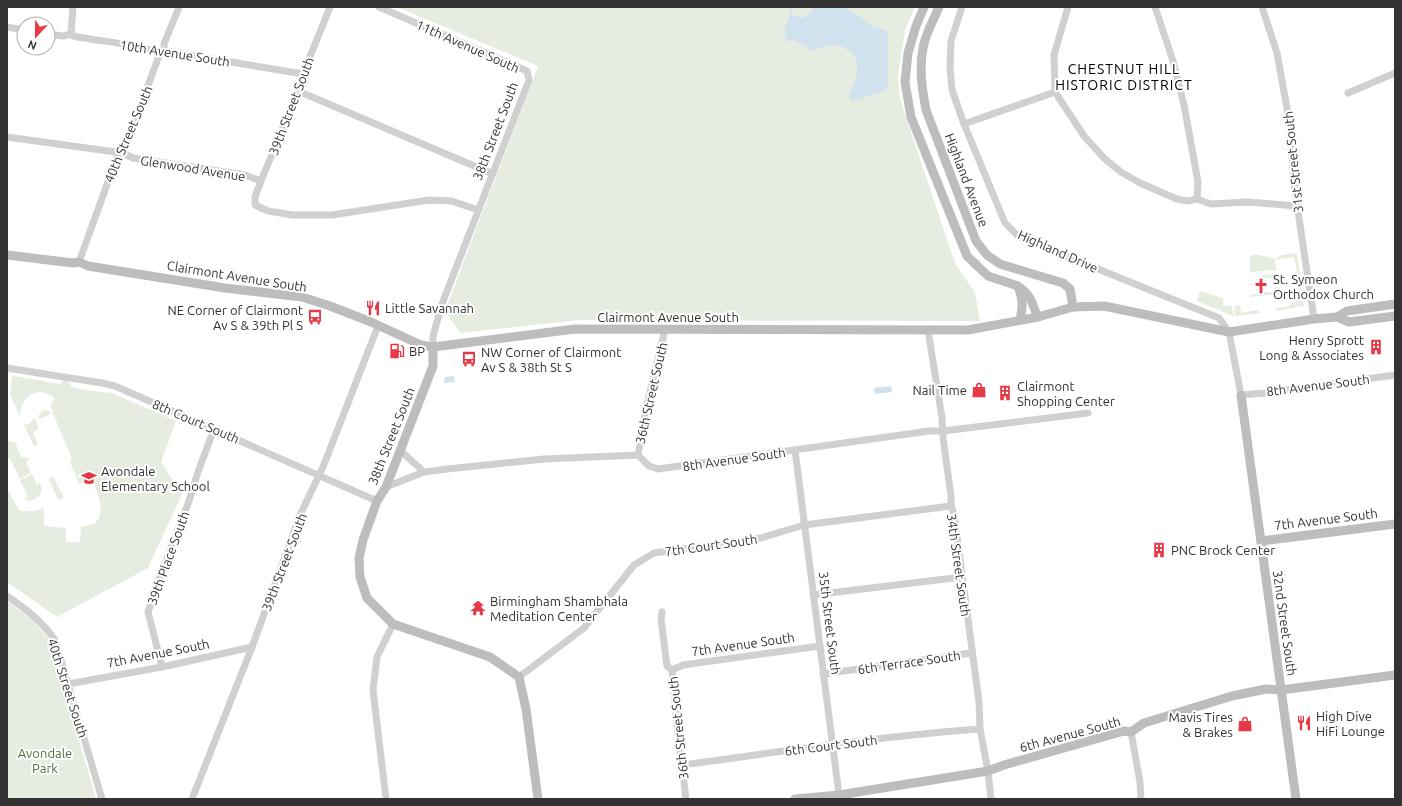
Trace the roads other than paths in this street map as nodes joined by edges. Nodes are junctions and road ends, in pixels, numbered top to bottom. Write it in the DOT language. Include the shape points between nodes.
graph roads {
  1 [pos="73,7"];
  2 [pos="179,7"];
  3 [pos="330,7"];
  4 [pos="379,7"];
  5 [pos="924,7"];
  6 [pos="939,7"];
  7 [pos="962,7"];
  8 [pos="1068,7"];
  9 [pos="1155,7"];
  10 [pos="1262,7"];
  11 [pos="71,34"];
  12 [pos="56,35"];
  13 [pos="160,53"];
  14 [pos="1395,73"];
  15 [pos="303,74"];
  16 [pos="529,80"];
  17 [pos="298,92"];
  18 [pos="1055,92"];
  19 [pos="1348,93"];
  20 [pos="964,124"];
  21 [pos="7,137"];
  22 [pos="123,153"];
  23 [pos="493,174"];
  24 [pos="261,181"];
  25 [pos="1197,199"];
  26 [pos="1297,206"];
  27 [pos="478,210"];
  28 [pos="7,255"];
  29 [pos="80,262"];
  30 [pos="1018,286"];
  31 [pos="1395,304"];
  32 [pos="1073,308"];
  33 [pos="1038,316"];
  34 [pos="1395,316"];
  35 [pos="1337,317"];
  36 [pos="1020,320"];
  37 [pos="1314,320"];
  38 [pos="378,326"];
  39 [pos="665,330"];
  40 [pos="928,330"];
  41 [pos="1229,332"];
  42 [pos="433,347"];
  43 [pos="7,368"];
  44 [pos="1395,375"];
  45 [pos="1241,395"];
  46 [pos="1088,413"];
  47 [pos="214,429"];
  48 [pos="943,432"];
  49 [pos="400,450"];
  50 [pos="795,450"];
  51 [pos="638,455"];
  52 [pos="424,472"];
  53 [pos="318,474"];
  54 [pos="386,487"];
  55 [pos="377,501"];
  56 [pos="950,506"];
  57 [pos="1395,524"];
  58 [pos="804,525"];
  59 [pos="1261,541"];
  60 [pos="962,577"];
  61 [pos="813,595"];
  62 [pos="7,596"];
  63 [pos="662,612"];
  64 [pos="393,624"];
  65 [pos="820,646"];
  66 [pos="252,647"];
  67 [pos="971,653"];
  68 [pos="162,667"];
  69 [pos="672,670"];
  70 [pos="823,674"];
  71 [pos="1395,675"];
  72 [pos="519,677"];
  73 [pos="68,684"];
  74 [pos="1281,690"];
  75 [pos="980,729"];
  76 [pos="1131,732"];
  77 [pos="832,744"];
  78 [pos="682,765"];
  79 [pos="988,771"];
  80 [pos="839,797"];
  81 [pos="102,799"];
  82 [pos="192,799"];
  83 [pos="386,799"];
  84 [pos="538,799"];
  85 [pos="686,799"];
  86 [pos="796,799"];
  87 [pos="991,799"];
  88 [pos="1141,799"];
  89 [pos="1296,799"];
  1 -- 11 [label="street"];
  2 -- 13 [label="street, 40th Street South" via="164,50"];
  3 -- 15 [label="street, 39th Street South"];
  4 -- 16 [label="street, 11th Avenue South" via="527,71"];
  5 -- 30 [label="street" via="908,53 905,82 911,117 967,256 988,276"];
  6 -- 32 [label="street, Highland Avenue" via="923,47 921,87 926,110 976,241 987,255 1000,264 1063,283 1070,290"];
  7 -- 20 [label="street, Highland Drive" via="951,41 950,68 952,90"];
  8 -- 18 [label="street" via="1054,55"];
  9 -- 25 [label="street" via="1184,105 1198,182"];
  10 -- 26 [label="street, 31st Street South" via="1277,53 1289,119"];
  11 -- 12 [label="street, 10th Avenue South"];
  11 -- 13 [label="street, 10th Avenue South"];
  13 -- 15 [label="street, 10th Avenue South" via="165,51"];
  13 -- 22 [label="street, 40th Street South"];
  14 -- 19 [label="street"];
  15 -- 17 [label="street, 39th Street South"];
  16 -- 23 [label="street, 38th Street South"];
  17 -- 23 [label="street"];
  17 -- 24 [label="street, 39th Street South"];
  18 -- 20 [label="street"];
  18 -- 25 [label="street" via="1084,136 1121,172 1140,184 1177,199"];
  20 -- 41 [label="street, Highland Drive" via="1005,223 1019,237 1219,318"];
  21 -- 22 [label="street, Glenwood Avenue"];
  22 -- 24 [label="street, Glenwood Avenue" via="133,158 245,175"];
  22 -- 29 [label="street, 40th Street South" via="117,157"];
  23 -- 27 [label="street, 38th Street South"];
  24 -- 27 [label="street, 39th Street South" via="255,205 268,211 287,214 332,215 428,200 452,201"];
  25 -- 26 [label="street" via="1211,204 1248,202"];
  26 -- 37 [label="street, 31st Street South"];
  27 -- 42 [label="street, 38th Street South" via="442,304 433,336"];
  28 -- 29 [label="street, Clairmont Avenue South"];
  29 -- 38 [label="street, Clairmont Avenue South" via="88,266 225,288 302,297"];
  30 -- 33 [label="street" via="1031,298"];
  30 -- 36 [label="street" via="1023,309"];
  31 -- 35 [label="street, Clairmont Avenue South" via="1347,311"];
  32 -- 33 [label="street, Clairmont Avenue South"];
  32 -- 41 [label="street, Clairmont Avenue South" via="1104,306"];
  33 -- 36 [label="street, Clairmont Avenue South"];
  34 -- 35 [label="street, Clairmont Avenue South" via="1349,322"];
  35 -- 37 [label="street, Clairmont Avenue South"];
  36 -- 40 [label="street, Clairmont Avenue South" via="968,330"];
  37 -- 41 [label="street, Clairmont Avenue South"];
  38 -- 42 [label="street, Clairmont Avenue South" via="421,345"];
  38 -- 53 [label="street, 39th Street South"];
  39 -- 40 [label="street, Clairmont Avenue South"];
  39 -- 42 [label="street, Clairmont Avenue South" via="575,330"];
  39 -- 51 [label="street, 36th Street South"];
  40 -- 48 [label="street, 34th Street South"];
  41 -- 45 [label="street, 32nd Street South"];
  42 -- 49 [label="street, 38th Street South" via="433,366"];
  43 -- 47 [label="street, 8th Court South" via="115,386"];
  44 -- 45 [label="street, 8th Avenue South"];
  45 -- 59 [label="street, 32nd Street South"];
  46 -- 48 [label="street, 8th Avenue South"];
  47 -- 53 [label="street, 8th Court South"];
  47 -- 68 [label="street, 39th Place South" via="148,612"];
  48 -- 50 [label="street, 8th Avenue South" via="929,431"];
  48 -- 56 [label="street, 34th Street South"];
  49 -- 52 [label="street"];
  49 -- 54 [label="street, 38th Street South"];
  50 -- 51 [label="street, 8th Avenue South" via="658,469 649,466"];
  50 -- 58 [label="street, 35th Street South"];
  51 -- 52 [label="street" via="544,459"];
  52 -- 54 [label="street"];
  53 -- 55 [label="street, 8th Court South"];
  53 -- 66 [label="street, 39th Street South" via="298,520"];
  54 -- 55 [label="street, 38th Street South"];
  55 -- 64 [label="street, 38th Street South" via="358,558 360,577 367,598"];
  56 -- 58 [label="street, 7th Court South"];
  56 -- 60 [label="street, 34th Street South" via="954,514"];
  57 -- 59 [label="street, 7th Avenue South"];
  58 -- 61 [label="street, 35th Street South"];
  58 -- 72 [label="street, 7th Court South" via="761,538 654,553 634,565 584,628"];
  59 -- 74 [label="street, 32nd Street South"];
  60 -- 61 [label="street"];
  60 -- 67 [label="street, 34th Street South"];
  61 -- 65 [label="street, 35th Street South"];
  62 -- 73 [label="street, 40th Street South" via="34,615 55,640"];
  63 -- 69 [label="street, 36th Street South" via="667,666"];
  64 -- 72 [label="street" via="490,657"];
  64 -- 83 [label="street" via="377,657 373,690"];
  65 -- 69 [label="street, 7th Avenue South" via="682,665"];
  65 -- 70 [label="street, 35th Street South"];
  66 -- 68 [label="street, 7th Avenue South"];
  66 -- 82 [label="street, 39th Street South"];
  67 -- 70 [label="street, 6th Terrace South"];
  67 -- 75 [label="street, 34th Street South" via="979,702"];
  68 -- 73 [label="street, 7th Avenue South"];
  69 -- 78 [label="street, 36th Street South"];
  70 -- 77 [label="street, 35th Street South"];
  71 -- 74 [label="street, 6th Avenue South"];
  72 -- 84 [label="street"];
  73 -- 81 [label="street, 40th Street South"];
  74 -- 76 [label="street, 6th Avenue South" via="1266,689 1232,696 1144,723"];
  74 -- 89 [label="street, 32nd Street South"];
  75 -- 77 [label="street, 6th Court South" via="930,732"];
  75 -- 79 [label="street, 34th Street South"];
  76 -- 79 [label="street, 6th Avenue South" via="1124,731"];
  76 -- 88 [label="street"];
  77 -- 78 [label="street, 6th Court South"];
  77 -- 80 [label="street, 35th Street South"];
  78 -- 85 [label="street, 36th Street South"];
  79 -- 80 [label="street, 6th Avenue South"];
  79 -- 87 [label="street, 34th Street South"];
  80 -- 86 [label="street, 6th Avenue South"];
}
